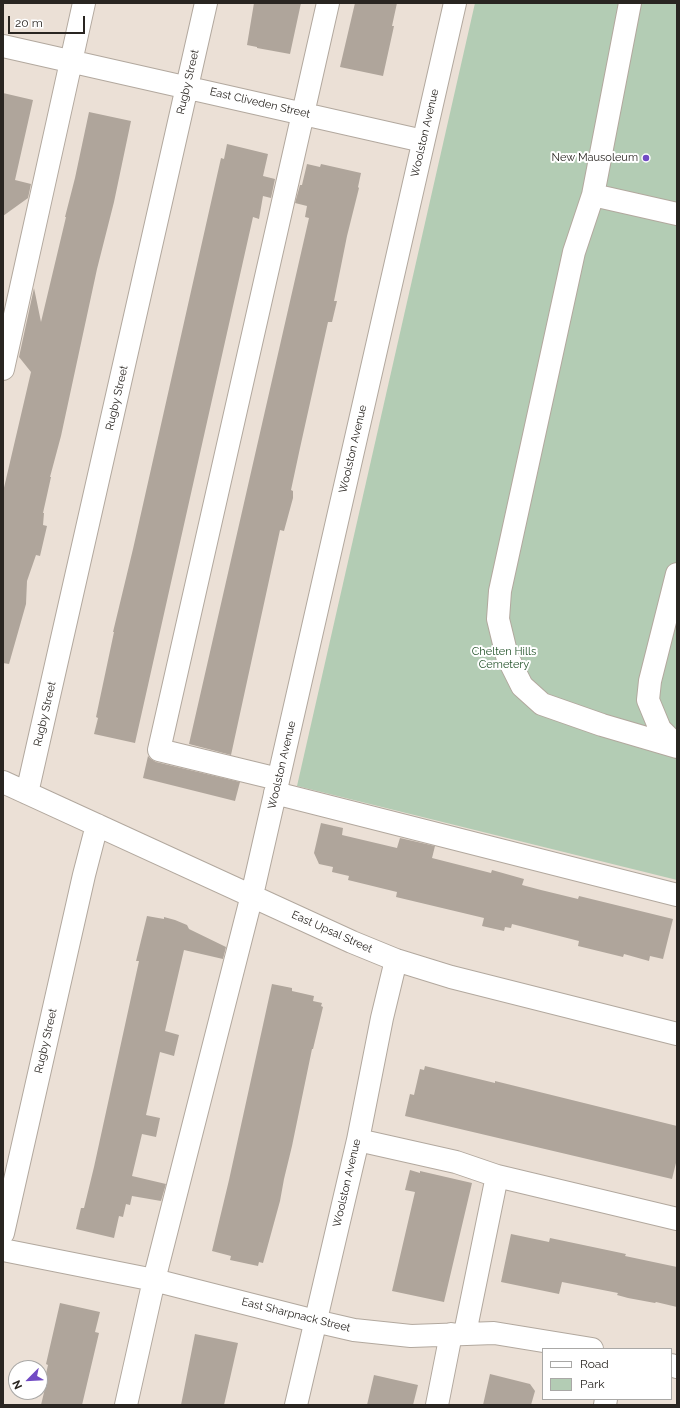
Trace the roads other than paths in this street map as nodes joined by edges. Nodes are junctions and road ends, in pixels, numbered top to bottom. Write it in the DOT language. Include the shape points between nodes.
graph roads {
  1 [pos="84,3"];
  2 [pos="206,3"];
  3 [pos="328,3"];
  4 [pos="454,3"];
  5 [pos="630,3"];
  6 [pos="3,46"];
  7 [pos="71,61"];
  8 [pos="187,87"];
  9 [pos="303,113"];
  10 [pos="423,141"];
  11 [pos="593,195"];
  12 [pos="677,214"];
  13 [pos="3,368"];
  14 [pos="677,574"];
  15 [pos="677,746"];
  16 [pos="3,782"];
  17 [pos="277,786"];
  18 [pos="27,793"];
  19 [pos="97,825"];
  20 [pos="252,895"];
  21 [pos="677,895"];
  22 [pos="396,960"];
  23 [pos="677,1034"];
  24 [pos="358,1140"];
  25 [pos="497,1176"];
  26 [pos="677,1219"];
  27 [pos="3,1233"];
  28 [pos="3,1250"];
  29 [pos="154,1280"];
  30 [pos="315,1321"];
  31 [pos="458,1334"];
  32 [pos="586,1348"];
  33 [pos="126,1405"];
  34 [pos="296,1405"];
  35 [pos="437,1405"];
  1 -- 7 [label="street"];
  2 -- 8 [label="street, Rugby Street"];
  3 -- 9 [label="street"];
  4 -- 10 [label="street, Woolston Avenue"];
  5 -- 11 [label="street"];
  6 -- 7 [label="street, East Cliveden Street"];
  7 -- 8 [label="street, East Cliveden Street"];
  7 -- 13 [label="street"];
  8 -- 9 [label="street, East Cliveden Street"];
  8 -- 18 [label="street, Rugby Street"];
  9 -- 10 [label="street, East Cliveden Street"];
  9 -- 17 [label="street" via="159,750"];
  10 -- 17 [label="street, Woolston Avenue"];
  11 -- 12 [label="street"];
  11 -- 15 [label="street" via="574,252 500,591 498,619 507,656 522,686 542,704 602,725"];
  14 -- 15 [label="street" via="650,681 648,700 660,729"];
  16 -- 18 [label="street, East Upsal Street"];
  17 -- 20 [label="street, Woolston Avenue"];
  17 -- 21 [label="street"];
  18 -- 19 [label="street, East Upsal Street"];
  19 -- 20 [label="street, East Upsal Street"];
  19 -- 27 [label="street, Rugby Street"];
  20 -- 22 [label="street, East Upsal Street"];
  20 -- 29 [label="street, Woolston Avenue"];
  22 -- 23 [label="street, East Upsal Street" via="451,977"];
  22 -- 24 [label="street, Woolston Avenue"];
  24 -- 25 [label="street" via="456,1162"];
  24 -- 30 [label="street, Woolston Avenue"];
  25 -- 26 [label="street"];
  25 -- 31 [label="street"];
  28 -- 29 [label="street, East Sharpnack Street"];
  29 -- 30 [label="street, East Sharpnack Street"];
  29 -- 33 [label="street, Woolston Avenue"];
  30 -- 31 [label="street, East Sharpnack Street" via="384,1334"];
  30 -- 34 [label="street, Woolston Avenue"];
  31 -- 32 [label="street, East Sharpnack Street" via="494,1333"];
  31 -- 35 [label="street"];
}
